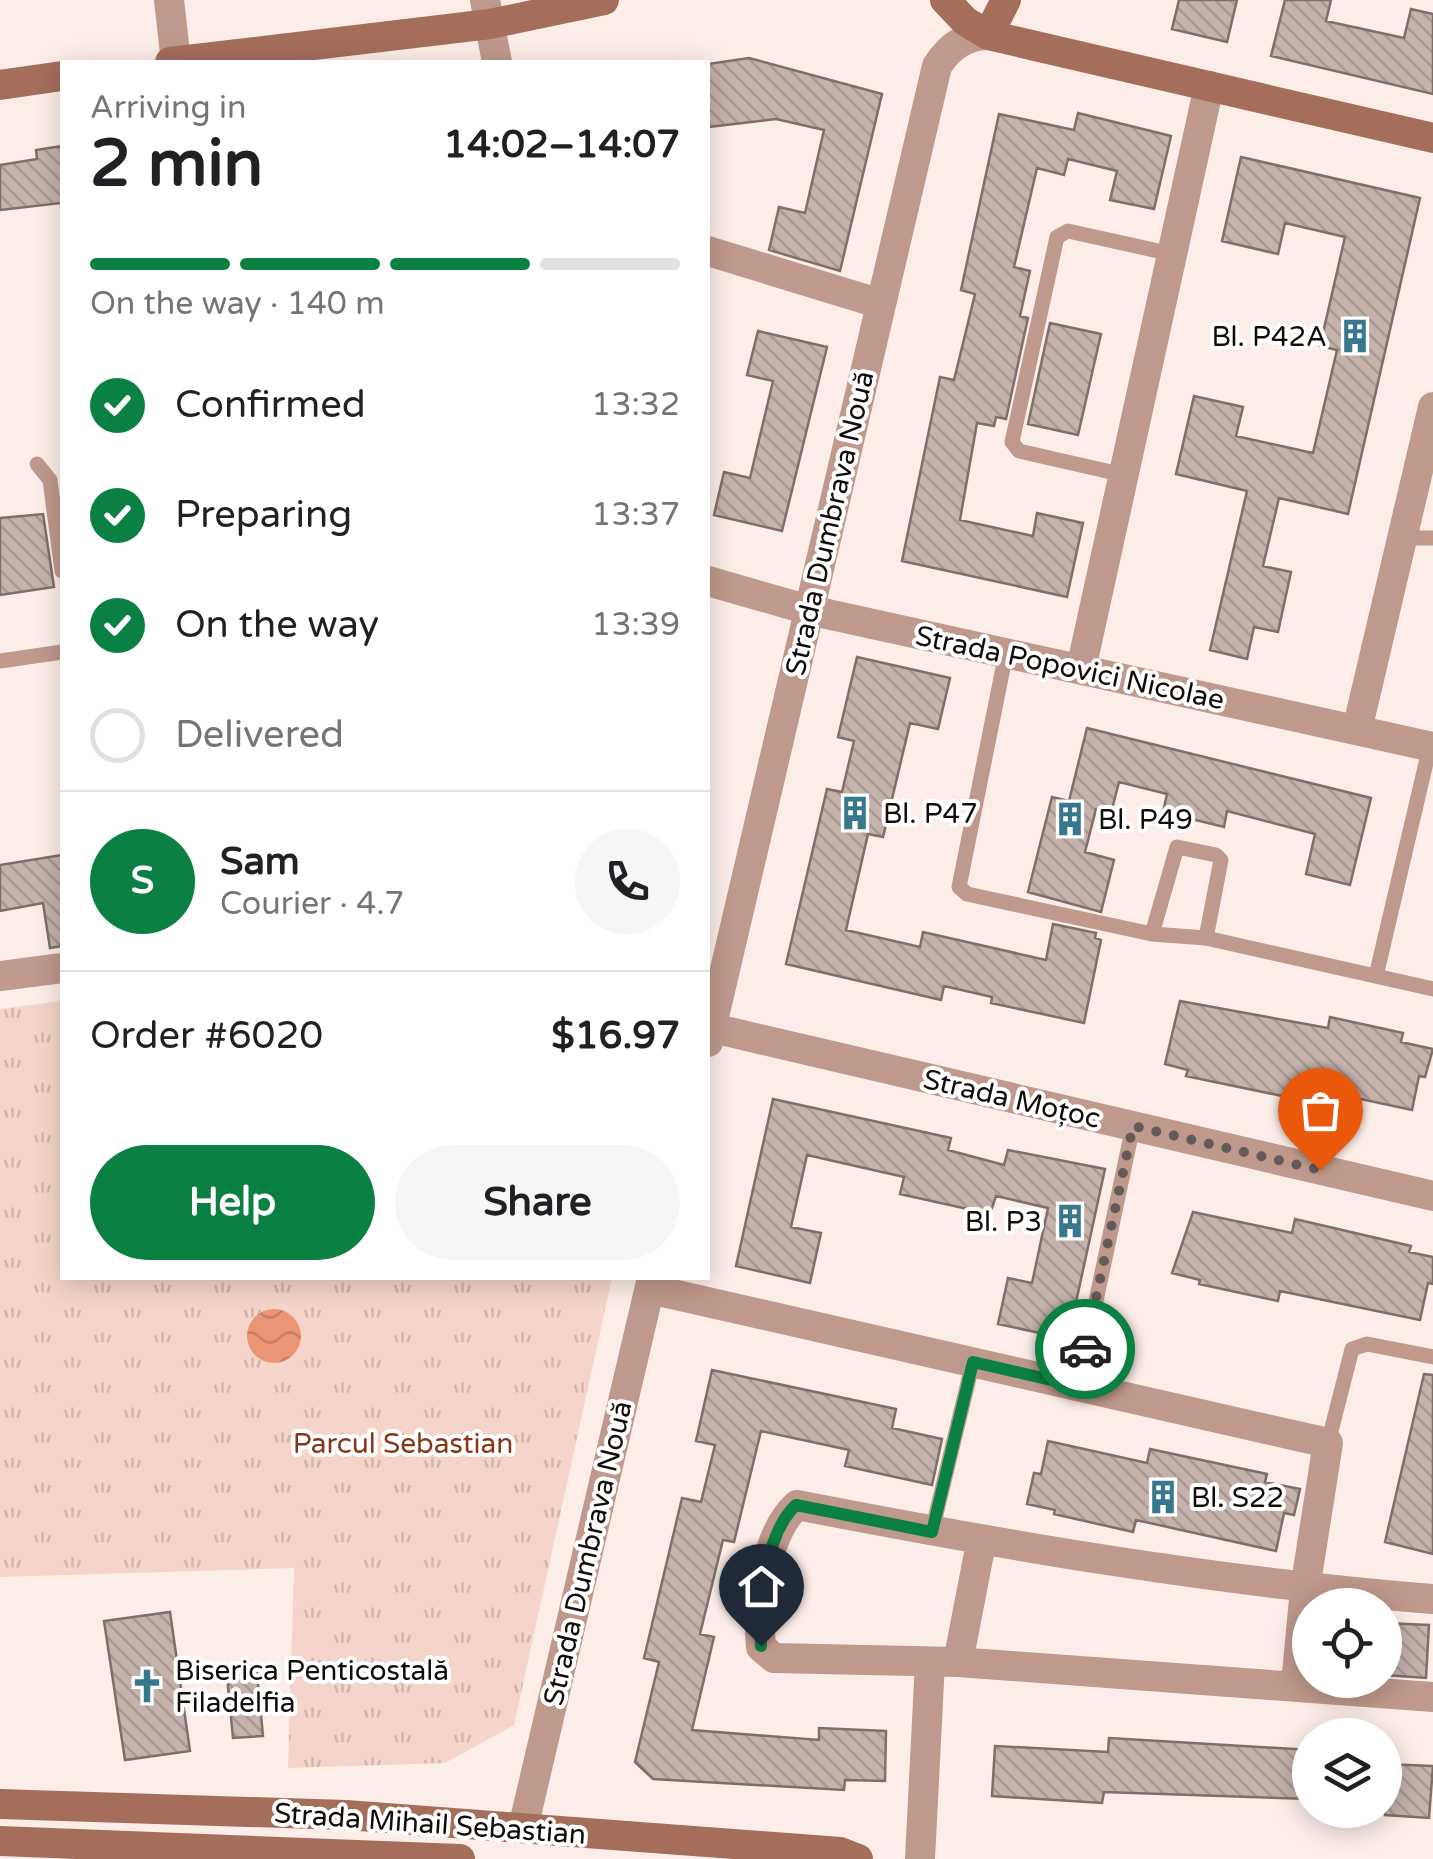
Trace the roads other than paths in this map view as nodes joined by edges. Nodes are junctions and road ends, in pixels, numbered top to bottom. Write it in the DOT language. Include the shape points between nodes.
graph roads {
  1 [pos="169,0"];
  2 [pos="604,0"];
  3 [pos="945,0"];
  4 [pos="1006,0"];
  5 [pos="488,12"];
  6 [pos="988,35"];
  7 [pos="175,60"];
  8 [pos="188,60"];
  9 [pos="497,60"];
  10 [pos="60,76"];
  11 [pos="0,84"];
  12 [pos="1209,86"];
  13 [pos="1433,138"];
  14 [pos="710,252"];
  15 [pos="1172,254"];
  16 [pos="881,304"];
  17 [pos="1433,406"];
  18 [pos="38,464"];
  19 [pos="1124,475"];
  20 [pos="1402,538"];
  21 [pos="1433,538"];
  22 [pos="60,556"];
  23 [pos="710,582"];
  24 [pos="809,610"];
  25 [pos="60,652"];
  26 [pos="1006,653"];
  27 [pos="0,661"];
  28 [pos="1081,669"];
  29 [pos="1357,730"];
  30 [pos="1432,746"];
  31 [pos="1152,934"];
  32 [pos="1206,938"];
  33 [pos="60,968"];
  34 [pos="0,976"];
  35 [pos="1376,976"];
  36 [pos="1433,989"];
  37 [pos="710,1028"];
  38 [pos="710,1032"];
  39 [pos="1133,1126"];
  40 [pos="1433,1196"];
  41 [pos="651,1283"];
  42 [pos="1433,1357"];
  43 [pos="973,1362"];
  44 [pos="1078,1386"];
  45 [pos="1328,1443"];
  46 [pos="932,1532"];
  47 [pos="981,1543"];
  48 [pos="1298,1588"];
  49 [pos="1305,1588"];
  50 [pos="1402,1597"];
  51 [pos="1433,1600"];
  52 [pos="944,1662"];
  53 [pos="1292,1684"];
  54 [pos="1402,1693"];
  55 [pos="1433,1696"];
  56 [pos="0,1804"];
  57 [pos="346,1816"];
  58 [pos="523,1828"];
  59 [pos="0,1841"];
  60 [pos="337,1855"];
  61 [pos="460,1859"];
  62 [pos="858,1859"];
  63 [pos="920,1859"];
  1 -- 7 [label="street"];
  2 -- 5 [label="main road"];
  3 -- 6 [label="main road"];
  4 -- 6 [label="main road"];
  5 -- 8 [label="main road"];
  5 -- 9 [label="street"];
  6 -- 12 [label="main road"];
  6 -- 16 [label="street, Strada Dumbrava Nouă" via="958,42 936,66"];
  10 -- 11 [label="main road"];
  12 -- 13 [label="main road"];
  12 -- 15 [label="street"];
  14 -- 16 [label="street"];
  15 -- 19 [label="street"];
  15 -- 19 [label="lane" via="1068,232 1057,237 1012,442 1019,450"];
  16 -- 24 [label="street, Strada Dumbrava Nouă"];
  17 -- 20 [label="street"];
  18 -- 22 [label="lane" via="50,480"];
  19 -- 28 [label="street"];
  20 -- 21 [label="lane"];
  20 -- 29 [label="street"];
  23 -- 24 [label="street, Strada Popovici Nicolae"];
  24 -- 26 [label="street, Strada Popovici Nicolae"];
  24 -- 37 [label="street, Strada Dumbrava Nouă"];
  25 -- 27 [label="lane"];
  26 -- 28 [label="street, Strada Popovici Nicolae"];
  26 -- 31 [label="lane" via="960,888"];
  28 -- 29 [label="street, Strada Popovici Nicolae"];
  29 -- 30 [label="street, Strada Popovici Nicolae"];
  30 -- 35 [label="lane"];
  31 -- 32 [label="lane"];
  31 -- 32 [label="lane" via="1172,856 1184,846 1221,860"];
  32 -- 35 [label="lane"];
  33 -- 34 [label="street"];
  35 -- 36 [label="lane"];
  38 -- 39 [label="street, Strada Moțoc"];
  39 -- 40 [label="street, Strada Moțoc"];
  39 -- 44 [label="lane"];
  41 -- 43 [label="street"];
  41 -- 58 [label="street, Strada Dumbrava Nouă"];
  42 -- 45 [label="lane" via="1367,1344 1352,1350"];
  43 -- 44 [label="street"];
  43 -- 46 [label="lane"];
  44 -- 45 [label="street"];
  45 -- 49 [label="street"];
  46 -- 47 [label="street"];
  46 -- 52 [label="street" via="796,1505 776,1536 760,1616 761,1646 774,1658"];
  47 -- 48 [label="street"];
  47 -- 52 [label="street"];
  50 -- 51 [label="street"];
  52 -- 53 [label="street"];
  52 -- 63 [label="street"];
  54 -- 55 [label="street"];
  56 -- 57 [label="main road, Strada Mihail Sebastian"];
  57 -- 58 [label="main road, Strada Mihail Sebastian"];
  57 -- 60 [label="lane"];
  58 -- 62 [label="main road, Strada Mihail Sebastian" via="840,1852"];
  59 -- 60 [label="main road, Strada Mihail Sebastian"];
  60 -- 61 [label="main road, Strada Mihail Sebastian"];
}
